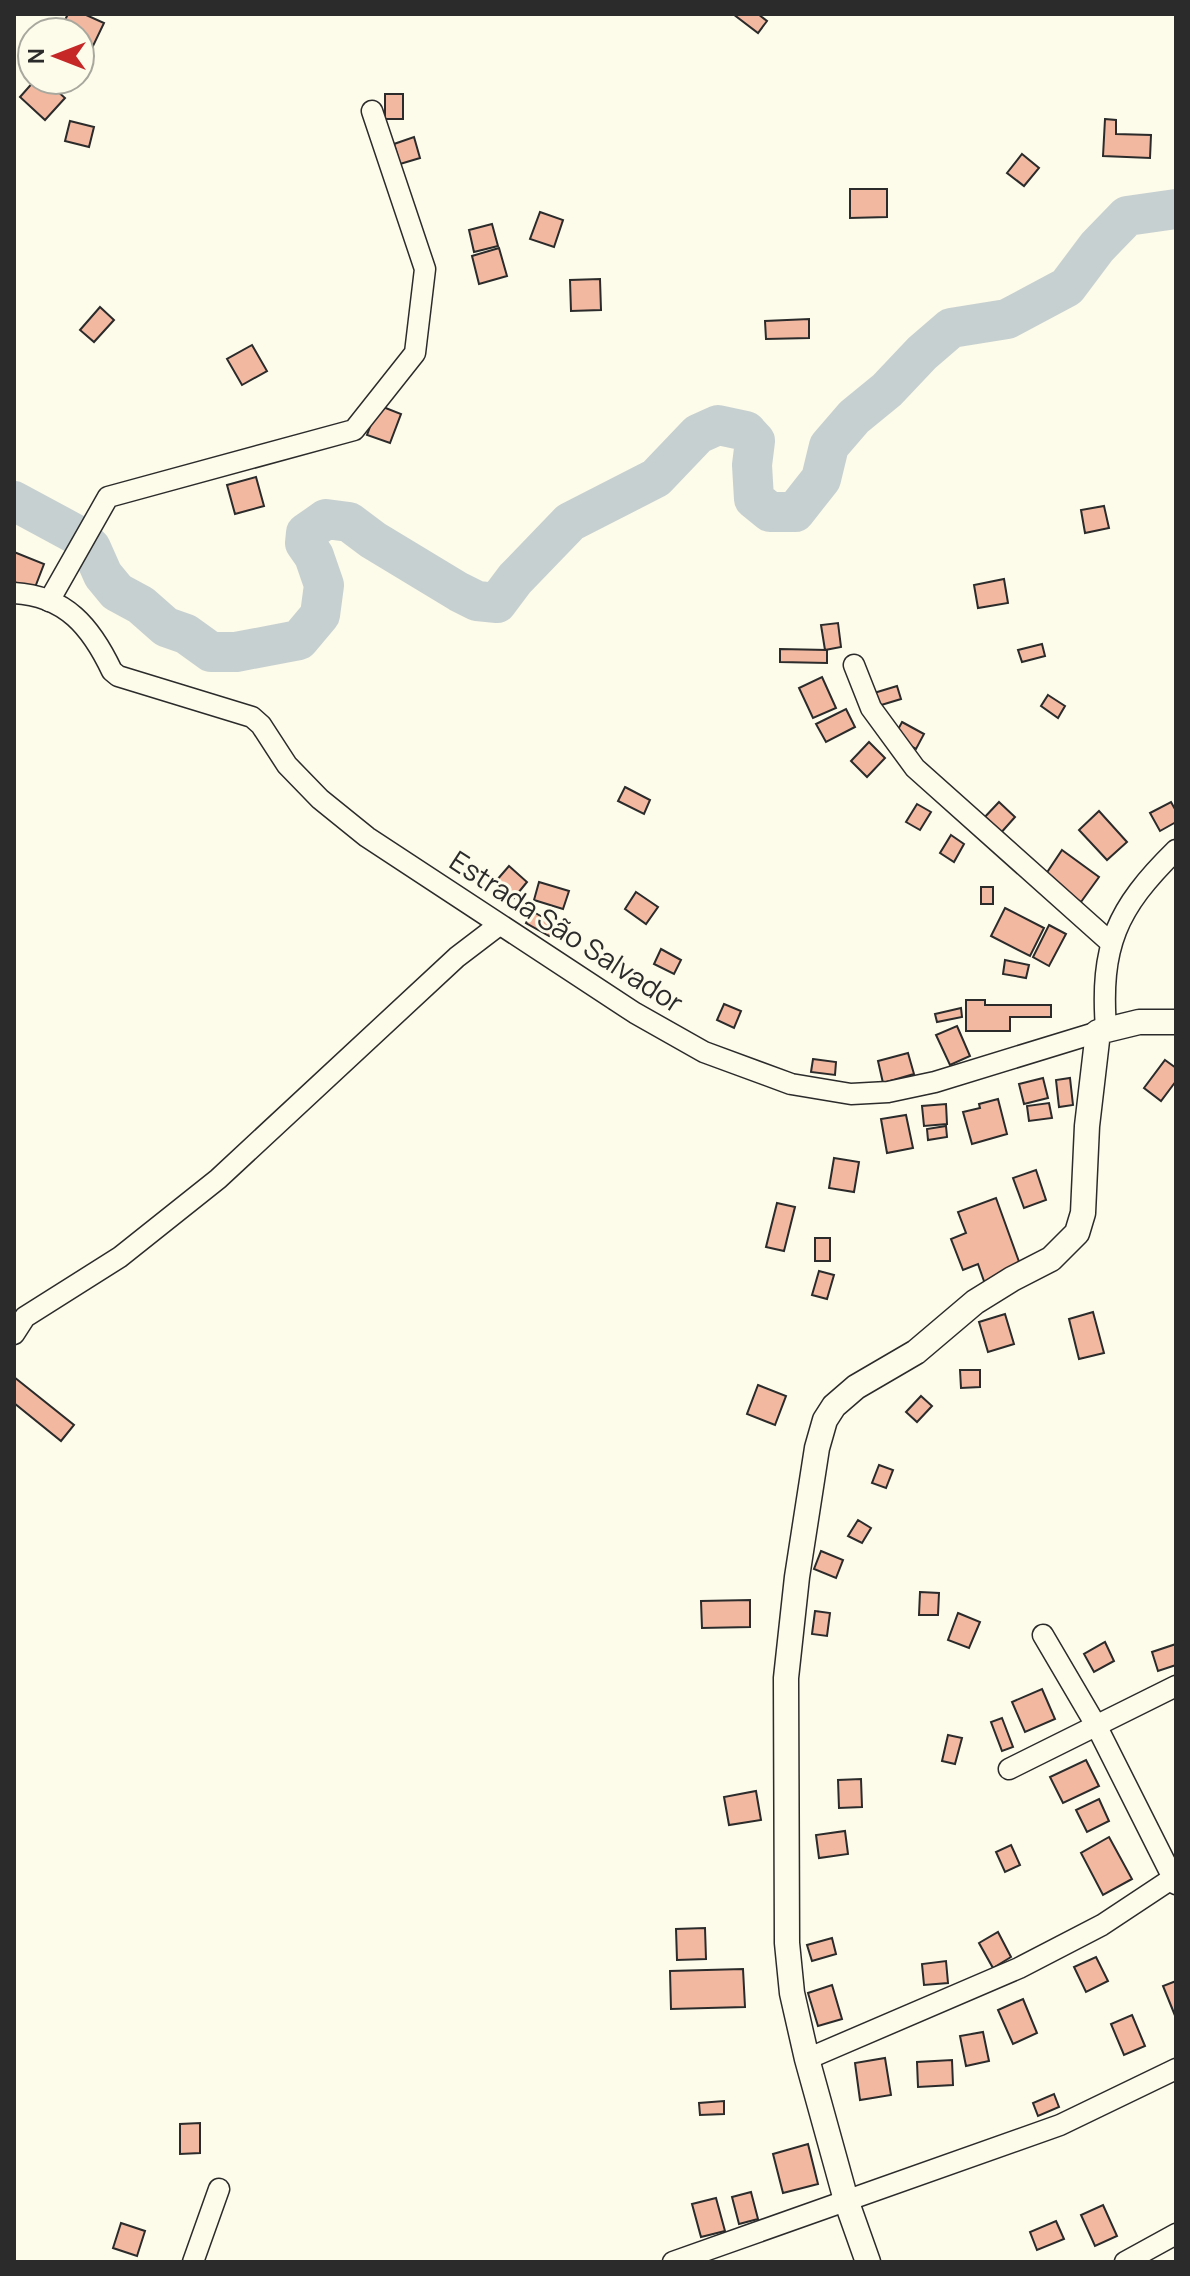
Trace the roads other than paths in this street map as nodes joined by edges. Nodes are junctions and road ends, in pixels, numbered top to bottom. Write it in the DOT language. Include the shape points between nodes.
graph roads {
  1 [pos="372,111"];
  2 [pos="14,593"];
  3 [pos="49,601"];
  4 [pos="854,665"];
  5 [pos="1176,850"];
  6 [pos="499,925"];
  7 [pos="1111,943"];
  8 [pos="1176,1022"];
  9 [pos="1102,1031"];
  10 [pos="20,1326"];
  11 [pos="1043,1635"];
  12 [pos="1176,1686"];
  13 [pos="1097,1727"];
  14 [pos="1009,1769"];
  15 [pos="1175,1879"];
  16 [pos="807,2059"];
  17 [pos="1176,2069"];
  18 [pos="219,2189"];
  19 [pos="846,2200"];
  20 [pos="1176,2234"];
  21 [pos="193,2262"];
  22 [pos="673,2262"];
  23 [pos="868,2262"];
  24 [pos="1125,2262"];
  1 -- 3 [label="street" via="425,269 415,353 354,430 108,497"];
  2 -- 3 [label="street, Estrada São Salvador"];
  3 -- 6 [label="street, Estrada São Salvador" via="86,625 118,676 252,717 320,799 367,837"];
  4 -- 7 [label="street" via="871,708 915,768"];
  5 -- 7 [label="street" via="1124,910"];
  6 -- 9 [label="street, Estrada São Salvador" via="704,1052 791,1084 851,1094 888,1092"];
  6 -- 10 [label="street" via="457,957 218,1179 120,1257"];
  7 -- 9 [label="street"];
  8 -- 9 [label="street, Estrada São Salvador" via="1139,1022"];
  9 -- 16 [label="street" via="1077,1233 1051,1259 975,1302 916,1352 856,1387 825,1420 797,1577 786,1678 787,1943"];
  11 -- 13 [label="street"];
  12 -- 13 [label="street"];
  13 -- 14 [label="street"];
  13 -- 15 [label="street"];
  15 -- 16 [label="street" via="1019,1968"];
  16 -- 19 [label="street"];
  17 -- 19 [label="street" via="1060,2125"];
  18 -- 21 [label="street"];
  19 -- 22 [label="street"];
  19 -- 23 [label="street"];
  20 -- 24 [label="street"];
}
